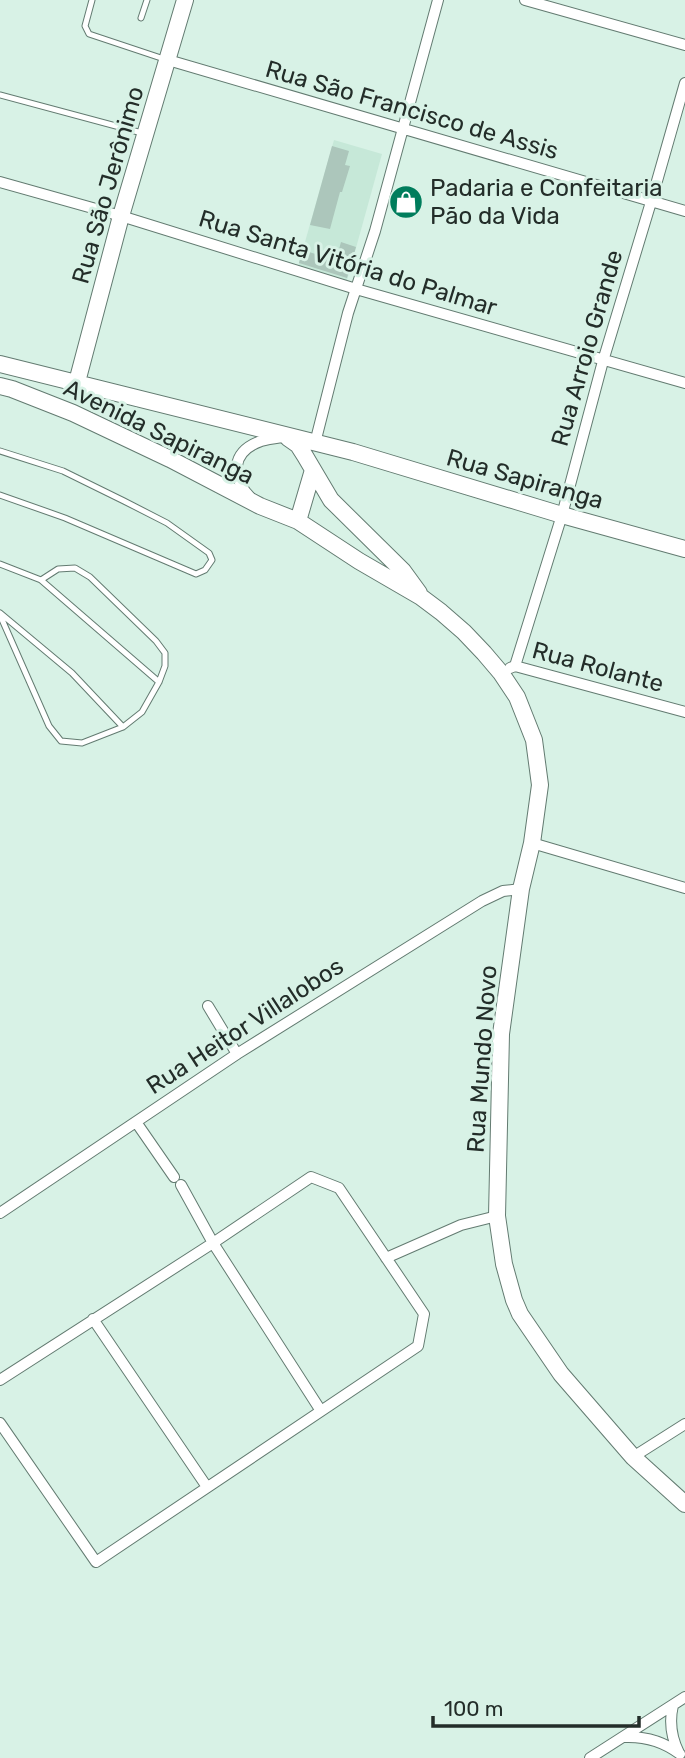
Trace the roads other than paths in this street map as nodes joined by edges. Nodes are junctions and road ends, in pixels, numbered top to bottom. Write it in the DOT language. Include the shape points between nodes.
graph roads {
  1 [pos="92,0"];
  2 [pos="147,0"];
  3 [pos="185,0"];
  4 [pos="438,0"];
  5 [pos="525,0"];
  6 [pos="141,18"];
  7 [pos="685,45"];
  8 [pos="168,60"];
  9 [pos="685,83"];
  10 [pos="0,95"];
  11 [pos="403,129"];
  12 [pos="145,134"];
  13 [pos="0,183"];
  14 [pos="652,202"];
  15 [pos="685,212"];
  16 [pos="121,216"];
  17 [pos="356,289"];
  18 [pos="603,361"];
  19 [pos="0,364"];
  20 [pos="76,382"];
  21 [pos="685,383"];
  22 [pos="0,386"];
  23 [pos="286,436"];
  24 [pos="316,443"];
  25 [pos="0,451"];
  26 [pos="353,452"];
  27 [pos="313,470"];
  28 [pos="0,495"];
  29 [pos="260,506"];
  30 [pos="562,514"];
  31 [pos="298,522"];
  32 [pos="685,549"];
  33 [pos="0,564"];
  34 [pos="41,580"];
  35 [pos="421,597"];
  36 [pos="0,614"];
  37 [pos="508,669"];
  38 [pos="159,682"];
  39 [pos="685,712"];
  40 [pos="123,726"];
  41 [pos="532,843"];
  42 [pos="685,888"];
  43 [pos="521,889"];
  44 [pos="208,1006"];
  45 [pos="237,1054"];
  46 [pos="136,1122"];
  47 [pos="0,1213"];
  48 [pos="497,1216"];
  49 [pos="213,1244"];
  50 [pos="386,1258"];
  51 [pos="93,1320"];
  52 [pos="0,1380"];
  53 [pos="321,1411"];
  54 [pos="0,1423"];
  55 [pos="685,1424"];
  56 [pos="634,1457"];
  57 [pos="207,1488"];
  58 [pos="685,1504"];
  59 [pos="685,1697"];
  60 [pos="673,1705"];
  61 [pos="622,1737"];
  62 [pos="681,1756"];
  63 [pos="590,1758"];
  1 -- 8 [label="lane" via="85,26 89,34"];
  2 -- 6 [label="lane"];
  3 -- 8 [label="main road, Rua São Jerônimo"];
  4 -- 11 [label="street"];
  5 -- 7 [label="street"];
  8 -- 11 [label="street, Rua São Francisco de Assis"];
  8 -- 12 [label="main road, Rua São Jerônimo"];
  9 -- 14 [label="street, Rua Arroio Grande"];
  10 -- 12 [label="lane"];
  11 -- 14 [label="street, Rua São Francisco de Assis"];
  11 -- 17 [label="street"];
  12 -- 16 [label="main road, Rua São Jerônimo"];
  13 -- 16 [label="street, Rua Santa Vitória do Palmar"];
  14 -- 15 [label="street, Rua São Francisco de Assis"];
  14 -- 18 [label="street, Rua Arroio Grande"];
  16 -- 17 [label="street, Rua Santa Vitória do Palmar"];
  16 -- 20 [label="main road, Rua São Jerônimo"];
  17 -- 18 [label="street, Rua Santa Vitória do Palmar"];
  17 -- 24 [label="street"];
  18 -- 21 [label="street, Rua Santa Vitória do Palmar"];
  18 -- 30 [label="street, Rua Arroio Grande"];
  19 -- 20 [label="main road, Avenida Sapiranga"];
  20 -- 23 [label="main road, Avenida Sapiranga"];
  22 -- 29 [label="main road, Avenida Sapiranga" via="73,413"];
  23 -- 24 [label="main road, Rua Sapiranga"];
  23 -- 27 [label="main road" via="298,445"];
  23 -- 29 [label="street" via="249,448 237,463 243,490"];
  24 -- 26 [label="main road, Rua Sapiranga"];
  25 -- 28 [label="lane" via="63,471 157,517 209,554 212,561 196,574"];
  26 -- 27 [label="main road" via="331,457"];
  26 -- 30 [label="main road, Rua Sapiranga"];
  27 -- 31 [label="main road"];
  27 -- 35 [label="main road, Rua Mundo Novo" via="338,509 403,570"];
  29 -- 31 [label="main road, Avenida Sapiranga"];
  30 -- 32 [label="main road, Rua Sapiranga"];
  30 -- 37 [label="street, Rua Arroio Grande"];
  31 -- 35 [label="main road, Rua Mundo Novo"];
  33 -- 34 [label="lane"];
  34 -- 38 [label="lane"];
  34 -- 38 [label="lane" via="58,569 75,568 90,577 165,653"];
  35 -- 37 [label="main road, Rua Mundo Novo"];
  36 -- 40 [label="lane" via="72,673"];
  36 -- 40 [label="lane" via="49,726 61,741 82,743"];
  37 -- 39 [label="street, Rua Rolante"];
  37 -- 41 [label="main road, Rua Mundo Novo" via="534,740 538,765 540,785"];
  38 -- 40 [label="lane" via="142,712"];
  41 -- 42 [label="street"];
  41 -- 43 [label="main road, Rua Mundo Novo"];
  43 -- 45 [label="street, Rua Heitor Villalobos" via="482,901"];
  43 -- 48 [label="main road, Rua Mundo Novo" via="501,1034"];
  44 -- 45 [label="street"];
  45 -- 46 [label="street, Rua Heitor Villalobos"];
  46 -- 47 [label="street, Rua Heitor Villalobos"];
  46 -- 49 [label="street"];
  48 -- 50 [label="street" via="461,1225"];
  48 -- 56 [label="main road, Rua Mundo Novo" via="504,1264 520,1314 561,1374"];
  49 -- 50 [label="street" via="311,1177 339,1188"];
  49 -- 51 [label="street"];
  49 -- 53 [label="street"];
  50 -- 53 [label="street" via="424,1314 418,1346"];
  51 -- 52 [label="street"];
  51 -- 57 [label="street"];
  53 -- 57 [label="street"];
  54 -- 57 [label="street" via="96,1562"];
  55 -- 56 [label="street"];
  56 -- 58 [label="main road, Rua Mundo Novo"];
  59 -- 60 [label="street"];
  60 -- 61 [label="street"];
  60 -- 62 [label="street" via="671,1730"];
  61 -- 62 [label="street" via="663,1743"];
  61 -- 63 [label="street"];
}
